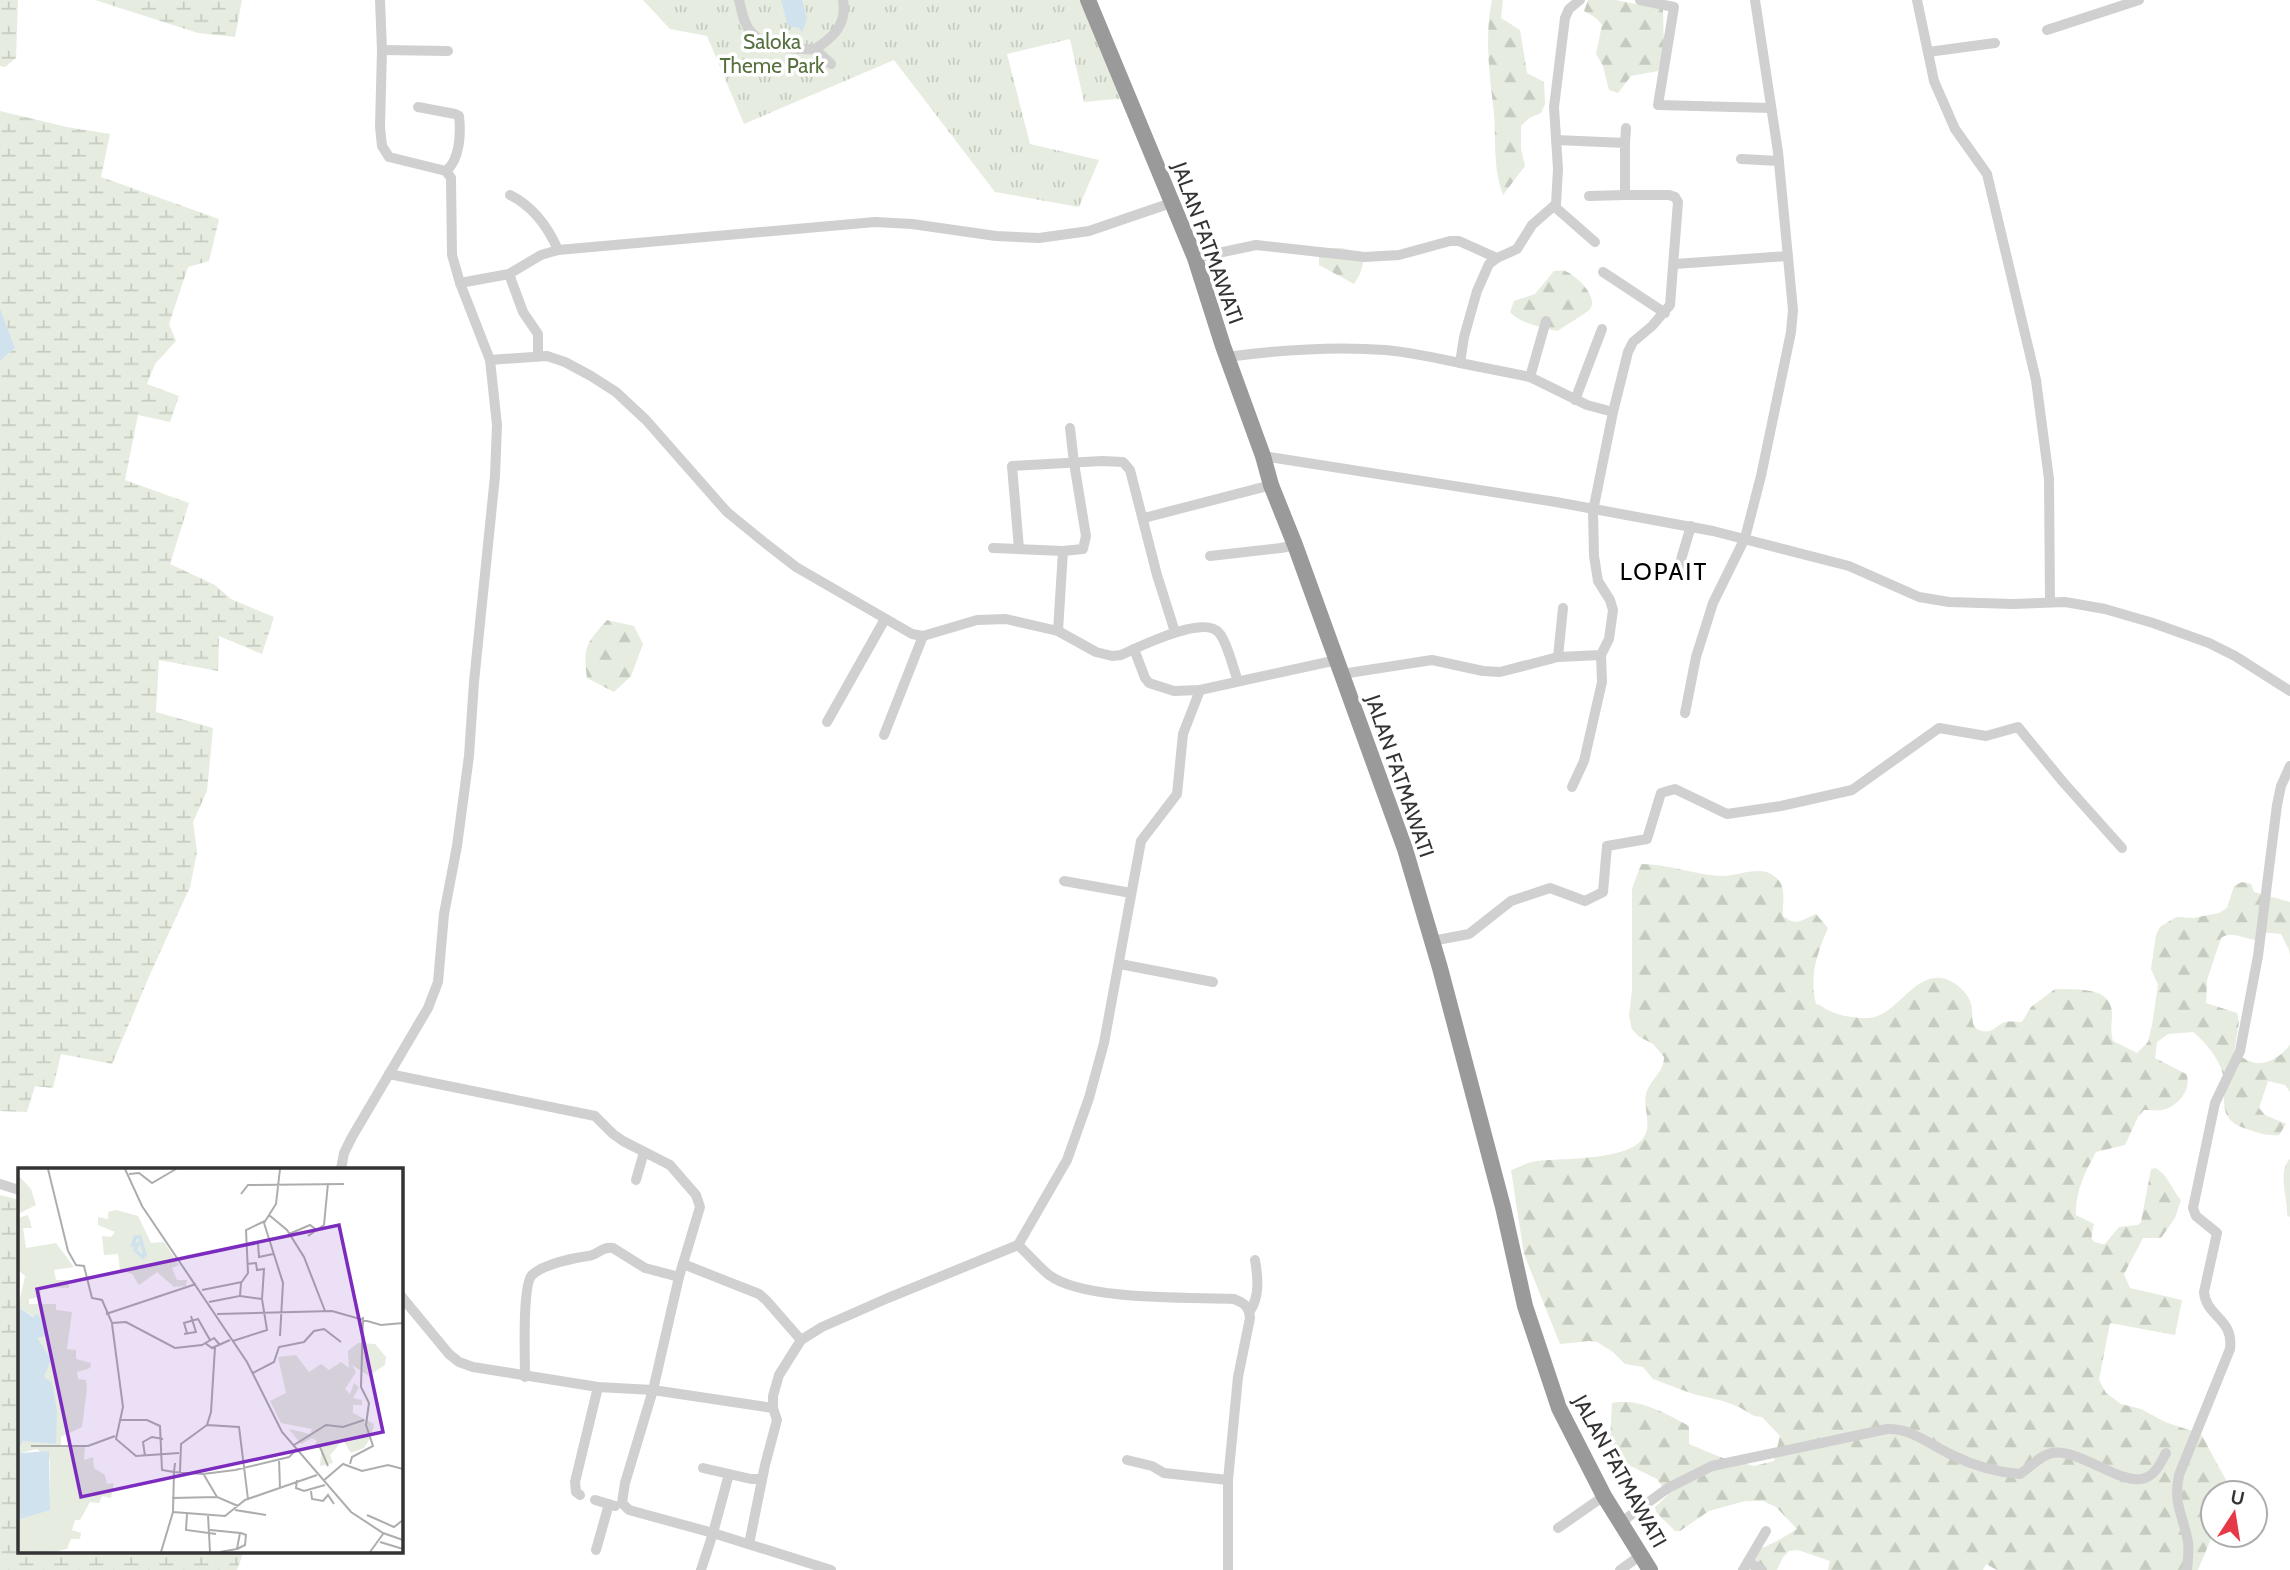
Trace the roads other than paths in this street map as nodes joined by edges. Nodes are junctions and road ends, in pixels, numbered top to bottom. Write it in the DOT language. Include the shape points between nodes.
graph roads {
  1 [pos="380,0"];
  2 [pos="739,0"];
  3 [pos="844,0"];
  4 [pos="1088,0"];
  5 [pos="1580,0"];
  6 [pos="1640,0"];
  7 [pos="1755,0"];
  8 [pos="1917,0"];
  9 [pos="2139,0"];
  10 [pos="2124,3"];
  11 [pos="2047,30"];
  12 [pos="1995,43"];
  13 [pos="816,49"];
  14 [pos="382,50"];
  15 [pos="448,51"];
  16 [pos="1928,52"];
  17 [pos="831,64"];
  18 [pos="418,107"];
  19 [pos="1771,108"];
  20 [pos="1626,128"];
  21 [pos="1556,140"];
  22 [pos="1625,143"];
  23 [pos="1741,159"];
  24 [pos="1779,161"];
  25 [pos="446,171"];
  26 [pos="510,195"];
  27 [pos="1625,195"];
  28 [pos="1589,196"];
  29 [pos="1171,203"];
  30 [pos="1555,206"];
  31 [pos="1595,242"];
  32 [pos="558,250"];
  33 [pos="1788,256"];
  34 [pos="1195,258"];
  35 [pos="1497,258"];
  36 [pos="1675,264"];
  37 [pos="1603,272"];
  38 [pos="509,274"];
  39 [pos="460,283"];
  40 [pos="1665,313"];
  41 [pos="1546,321"];
  42 [pos="1602,329"];
  43 [pos="538,355"];
  44 [pos="1227,357"];
  45 [pos="489,360"];
  46 [pos="1460,363"];
  47 [pos="1531,377"];
  48 [pos="1575,400"];
  49 [pos="1613,412"];
  50 [pos="1070,428"];
  51 [pos="1263,456"];
  52 [pos="1074,463"];
  53 [pos="1271,485"];
  54 [pos="1593,510"];
  55 [pos="1144,518"];
  56 [pos="1691,526"];
  57 [pos="1745,538"];
  58 [pos="1296,545"];
  59 [pos="993,548"];
  60 [pos="1019,549"];
  61 [pos="1063,551"];
  62 [pos="1210,556"];
  63 [pos="1677,573"];
  64 [pos="2050,603"];
  65 [pos="1563,608"];
  66 [pos="885,619"];
  67 [pos="1058,631"];
  68 [pos="1175,632"];
  69 [pos="923,636"];
  70 [pos="1134,649"];
  71 [pos="1601,655"];
  72 [pos="1558,657"];
  73 [pos="1339,667"];
  74 [pos="1238,681"];
  75 [pos="1200,690"];
  76 [pos="2290,691"];
  77 [pos="1685,713"];
  78 [pos="827,722"];
  79 [pos="884,735"];
  80 [pos="2290,766"];
  81 [pos="1572,787"];
  82 [pos="2122,848"];
  83 [pos="1064,881"];
  84 [pos="1131,893"];
  85 [pos="1432,941"];
  86 [pos="1120,964"];
  87 [pos="1213,982"];
  88 [pos="389,1074"];
  89 [pos="644,1152"];
  90 [pos="341,1168"];
  91 [pos="636,1181"];
  92 [pos="0,1184"];
  93 [pos="18,1189"];
  94 [pos="1018,1245"];
  95 [pos="1255,1260"];
  96 [pos="683,1264"];
  97 [pos="679,1277"];
  98 [pos="402,1297"];
  99 [pos="1250,1311"];
  100 [pos="801,1340"];
  101 [pos="525,1377"];
  102 [pos="598,1387"];
  103 [pos="653,1390"];
  104 [pos="773,1408"];
  105 [pos="2166,1453"];
  106 [pos="1127,1461"];
  107 [pos="703,1468"];
  108 [pos="729,1474"];
  109 [pos="762,1479"];
  110 [pos="1228,1480"];
  111 [pos="580,1495"];
  112 [pos="1604,1496"];
  113 [pos="595,1500"];
  114 [pos="609,1504"];
  115 [pos="624,1507"];
  116 [pos="1620,1523"];
  117 [pos="1558,1528"];
  118 [pos="1766,1531"];
  119 [pos="713,1532"];
  120 [pos="750,1544"];
  121 [pos="596,1550"];
  122 [pos="1641,1555"];
  123 [pos="1746,1566"];
  124 [pos="702,1570"];
  125 [pos="831,1570"];
  126 [pos="1228,1570"];
  127 [pos="1620,1570"];
  128 [pos="1650,1570"];
  129 [pos="1762,1570"];
  130 [pos="2187,1570"];
  1 -- 14 [label="street"];
  2 -- 13 [label="street" via="744,21 758,38 800,50"];
  3 -- 13 [label="street" via="843,23"];
  4 -- 29 [label="highway, JALAN FATMAWATI"];
  5 -- 21 [label="street" via="1564,18 1554,107"];
  6 -- 19 [label="street" via="1674,7 1658,105"];
  7 -- 19 [label="street"];
  8 -- 16 [label="street"];
  9 -- 10 [label="street"];
  10 -- 11 [label="street"];
  12 -- 16 [label="street"];
  13 -- 17 [label="street"];
  14 -- 15 [label="street"];
  14 -- 25 [label="street" via="380,127 385,153"];
  16 -- 64 [label="street" via="1934,81 1955,129 1987,174 2036,380 2049,479"];
  18 -- 25 [label="street" via="459,117 456,156"];
  19 -- 24 [label="street"];
  20 -- 22 [label="street"];
  21 -- 22 [label="street"];
  21 -- 30 [label="street"];
  22 -- 27 [label="street"];
  23 -- 24 [label="street"];
  24 -- 33 [label="street"];
  25 -- 39 [label="street" via="453,187 452,255"];
  26 -- 32 [label="street" via="529,206"];
  27 -- 28 [label="street"];
  27 -- 36 [label="street" via="1675,197"];
  29 -- 32 [label="street" via="1089,231 1039,238 875,222"];
  29 -- 34 [label="highway, JALAN FATMAWATI"];
  30 -- 31 [label="street"];
  30 -- 35 [label="street" via="1532,225 1517,249"];
  32 -- 38 [label="street"];
  33 -- 36 [label="street"];
  33 -- 57 [label="street" via="1793,310 1788,354"];
  34 -- 35 [label="street" via="1256,245 1365,257 1399,255 1450,241"];
  34 -- 44 [label="highway, JALAN FATMAWATI"];
  35 -- 46 [label="street" via="1483,275"];
  36 -- 40 [label="street"];
  37 -- 40 [label="street"];
  38 -- 39 [label="street"];
  38 -- 43 [label="street" via="523,312 538,334"];
  39 -- 45 [label="street"];
  40 -- 49 [label="street" via="1633,342"];
  41 -- 47 [label="street"];
  42 -- 48 [label="street"];
  43 -- 45 [label="street"];
  43 -- 66 [label="street" via="565,362 616,393 665,440 727,512 796,567"];
  44 -- 46 [label="street" via="1268,351 1385,350"];
  44 -- 51 [label="highway, JALAN FATMAWATI"];
  45 -- 88 [label="street" via="497,425 495,476 469,756 438,982"];
  46 -- 47 [label="street"];
  47 -- 48 [label="street"];
  48 -- 49 [label="street"];
  49 -- 54 [label="street"];
  50 -- 52 [label="street"];
  51 -- 53 [label="highway, JALAN FATMAWATI"];
  51 -- 54 [label="street"];
  52 -- 55 [label="street" via="1123,462 1130,470"];
  52 -- 60 [label="street" via="1012,467"];
  52 -- 61 [label="street" via="1086,540 1083,549"];
  53 -- 55 [label="street"];
  53 -- 58 [label="highway, JALAN FATMAWATI"];
  54 -- 56 [label="street"];
  54 -- 71 [label="street" via="1598,581 1614,610"];
  55 -- 68 [label="street"];
  56 -- 57 [label="street"];
  56 -- 63 [label="street"];
  57 -- 64 [label="street" via="1849,566 1919,597 1949,602"];
  57 -- 77 [label="street" via="1713,603"];
  58 -- 62 [label="street"];
  58 -- 73 [label="highway, JALAN FATMAWATI"];
  59 -- 60 [label="street"];
  60 -- 61 [label="street"];
  61 -- 67 [label="street"];
  64 -- 76 [label="street" via="2105,609 2209,643"];
  65 -- 72 [label="street"];
  66 -- 69 [label="street"];
  66 -- 78 [label="street"];
  67 -- 69 [label="street" via="986,620"];
  67 -- 70 [label="street" via="1104,654 1121,656"];
  68 -- 70 [label="street"];
  68 -- 74 [label="street" via="1208,626 1216,629"];
  69 -- 79 [label="street"];
  70 -- 75 [label="street" via="1149,683 1174,691"];
  71 -- 72 [label="street"];
  71 -- 81 [label="street" via="1602,682 1584,761"];
  72 -- 73 [label="street" via="1500,672 1432,660"];
  73 -- 74 [label="street"];
  73 -- 85 [label="highway, JALAN FATMAWATI" via="1405,849"];
  74 -- 75 [label="street"];
  75 -- 84 [label="street" via="1183,734 1177,794 1141,841"];
  80 -- 130 [label="street" via="2277,805 2258,956 2240,1051 2215,1103 2193,1208 2217,1233 2205,1300 2231,1337 2179,1475 2176,1492 2188,1541"];
  82 -- 85 [label="street" via="2018,727 1986,736 1939,728 1852,790 1727,814 1675,789 1661,793 1647,839 1607,846 1603,892 1585,901 1550,888 1511,901 1469,934"];
  83 -- 84 [label="street"];
  84 -- 86 [label="street"];
  85 -- 112 [label="highway, JALAN FATMAWATI" via="1525,1306 1559,1409"];
  86 -- 87 [label="street"];
  86 -- 94 [label="street" via="1104,1043 1067,1160"];
  88 -- 89 [label="street" via="595,1116 613,1134"];
  88 -- 90 [label="street" via="352,1137"];
  89 -- 91 [label="street"];
  89 -- 96 [label="street" via="670,1165 699,1201"];
  92 -- 93 [label="street"];
  94 -- 99 [label="street" via="1049,1275 1067,1284 1148,1297 1234,1299"];
  94 -- 100 [label="street"];
  95 -- 99 [label="street" via="1258,1278"];
  96 -- 97 [label="street"];
  96 -- 100 [label="street" via="759,1294"];
  97 -- 101 [label="street" via="645,1268 608,1247 533,1273 528,1284"];
  97 -- 103 [label="street"];
  98 -- 101 [label="street" via="459,1362"];
  99 -- 110 [label="street"];
  100 -- 104 [label="street" via="779,1375"];
  101 -- 102 [label="street"];
  102 -- 103 [label="street"];
  102 -- 111 [label="street" via="575,1482"];
  103 -- 104 [label="street"];
  103 -- 115 [label="street" via="621,1499"];
  104 -- 109 [label="street" via="777,1420"];
  105 -- 116 [label="street" via="2151,1474 2137,1479 2054,1452 2020,1474 2005,1473 1967,1462 1910,1432 1887,1429 1712,1466 1668,1488"];
  106 -- 110 [label="street" via="1164,1473"];
  107 -- 108 [label="street"];
  108 -- 109 [label="street"];
  108 -- 119 [label="street"];
  109 -- 120 [label="street"];
  110 -- 126 [label="street"];
  112 -- 116 [label="highway, JALAN FATMAWATI"];
  112 -- 117 [label="street"];
  113 -- 114 [label="street"];
  114 -- 115 [label="street"];
  114 -- 121 [label="street"];
  115 -- 119 [label="street"];
  116 -- 122 [label="highway, JALAN FATMAWATI"];
  118 -- 123 [label="street"];
  119 -- 120 [label="street"];
  119 -- 124 [label="street"];
  120 -- 125 [label="street"];
  122 -- 127 [label="street"];
  122 -- 128 [label="highway, JALAN FATMAWATI"];
  123 -- 129 [label="street"];
}
